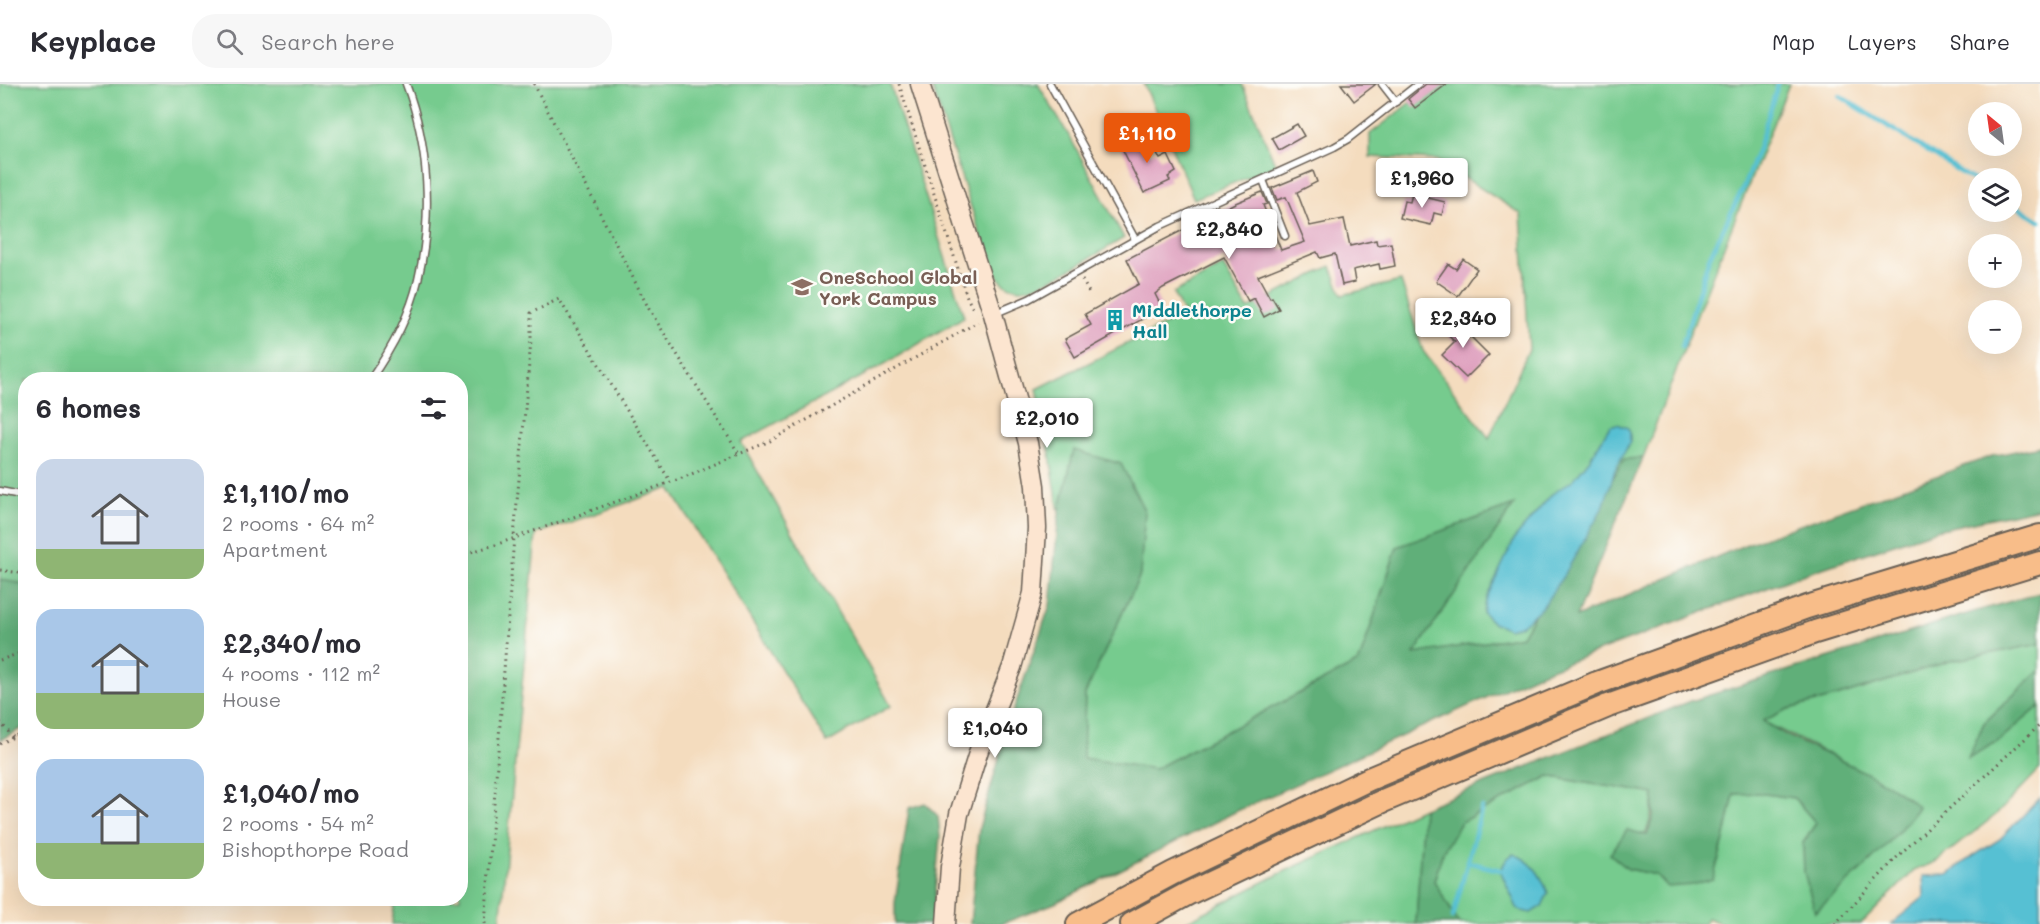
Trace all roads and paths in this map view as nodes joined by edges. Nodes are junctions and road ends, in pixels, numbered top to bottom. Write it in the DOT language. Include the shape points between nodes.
graph roads {
  1 [pos="406,84"];
  2 [pos="534,84"];
  3 [pos="899,84"];
  4 [pos="920,84"];
  5 [pos="1050,84"];
  6 [pos="1382,84"];
  7 [pos="1418,84"];
  8 [pos="1396,102"];
  9 [pos="1263,180"];
  10 [pos="1285,236"];
  11 [pos="1135,239"];
  12 [pos="1077,272"];
  13 [pos="1090,294"];
  14 [pos="986,317"];
  15 [pos="375,372"];
  16 [pos="739,454"];
  17 [pos="670,482"];
  18 [pos="0,491"];
  19 [pos="18,494"];
  20 [pos="514,537"];
  21 [pos="2035,537"];
  22 [pos="468,552"];
  23 [pos="2038,563"];
  24 [pos="0,570"];
  25 [pos="18,573"];
  26 [pos="18,654"];
  27 [pos="0,660"];
  28 [pos="0,722"];
  29 [pos="2040,725"];
  30 [pos="18,734"];
  31 [pos="13,737"];
  32 [pos="0,744"];
  33 [pos="485,924"];
  34 [pos="946,924"];
  35 [pos="1078,924"];
  36 [pos="1132,924"];
  37 [pos="1835,924"];
  1 -- 15 [label="lane" via="416,109 426,162 427,216 418,281 399,334"];
  2 -- 16 [label="path" via="649,309"];
  3 -- 14 [label="path" via="967,297"];
  4 -- 14 [label="street"];
  5 -- 11 [label="lane"];
  6 -- 8 [label="lane"];
  7 -- 8 [label="lane"];
  8 -- 9 [label="lane" via="1348,139"];
  9 -- 10 [label="lane"];
  9 -- 11 [label="lane"];
  11 -- 12 [label="lane"];
  12 -- 13 [label="path"];
  12 -- 14 [label="lane"];
  14 -- 16 [label="path" via="770,441"];
  14 -- 34 [label="street" via="1028,443 1037,528 1033,593 1012,667 959,814"];
  16 -- 17 [label="path"];
  17 -- 20 [label="path"];
  17 -- 20 [label="path" via="559,299 531,313"];
  18 -- 19 [label="lane"];
  20 -- 22 [label="path"];
  20 -- 33 [label="path"];
  21 -- 35 [label="highway" via="1807,607 1597,683 1369,779 1173,873"];
  23 -- 36 [label="highway" via="1815,632 1608,705 1383,801"];
  24 -- 25 [label="path"];
  26 -- 27 [label="path"];
  28 -- 31 [label="path"];
  29 -- 37 [label="path" via="1900,854"];
  30 -- 31 [label="path"];
  31 -- 32 [label="path"];
}
